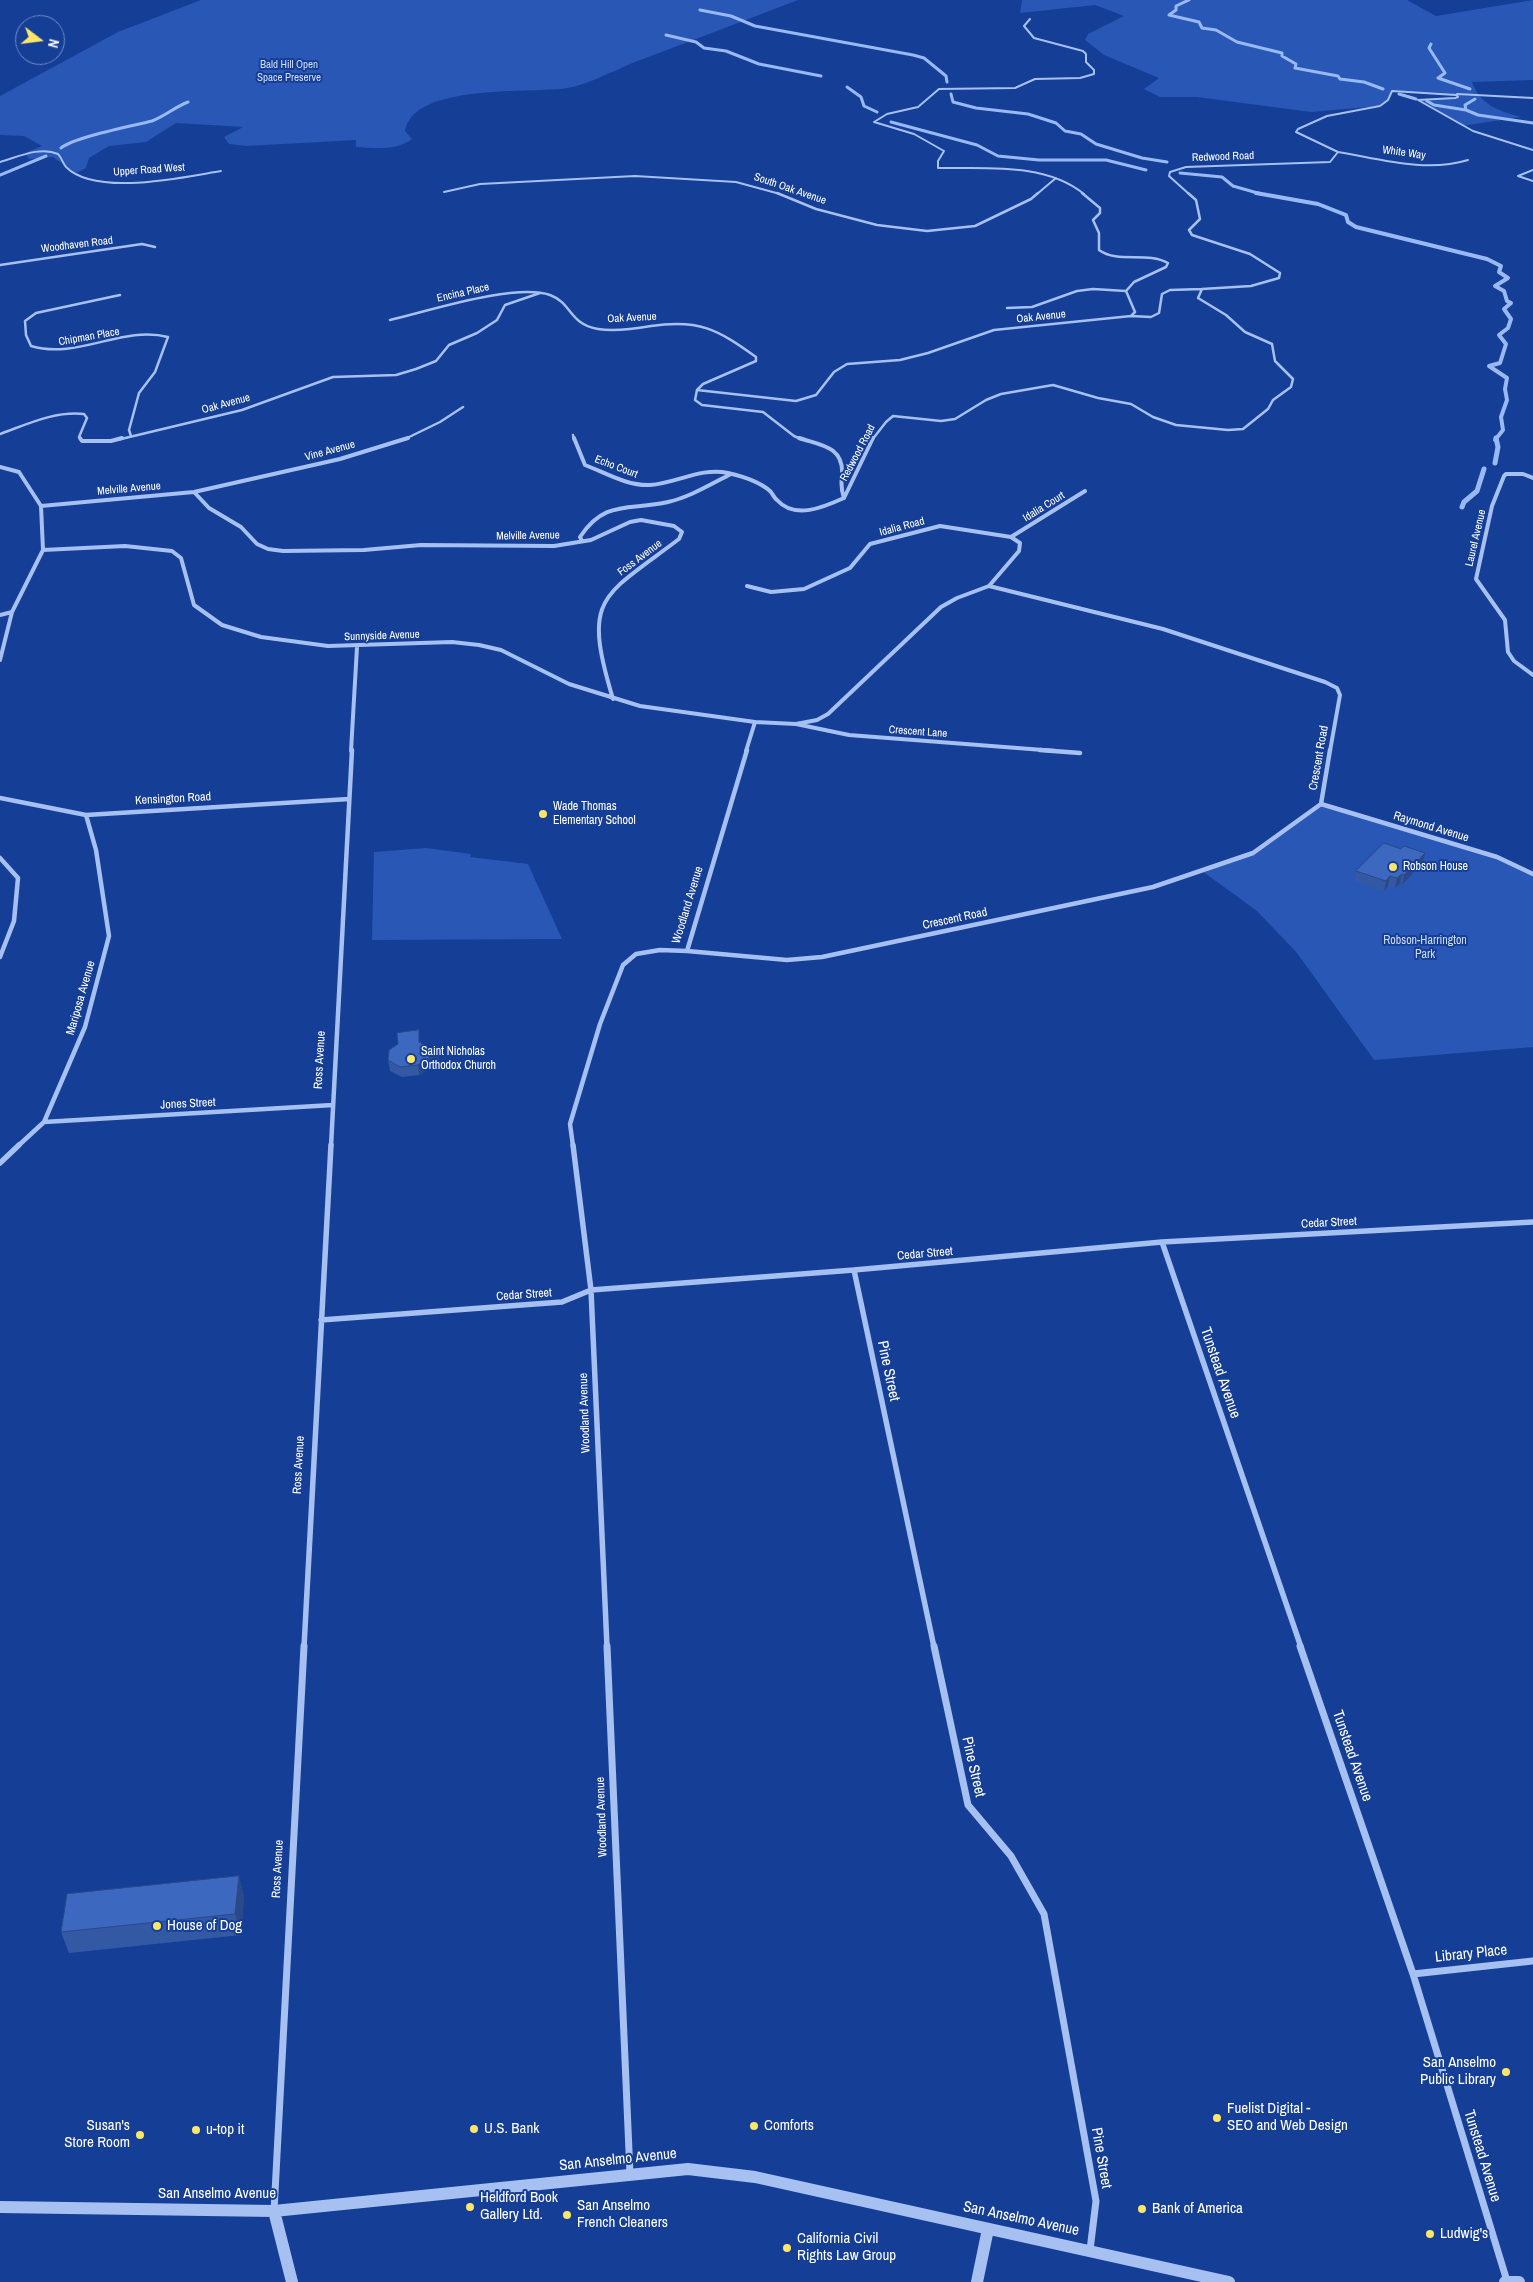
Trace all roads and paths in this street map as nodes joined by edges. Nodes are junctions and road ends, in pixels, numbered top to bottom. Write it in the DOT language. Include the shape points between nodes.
graph roads {
  1 [pos="1030,19"];
  2 [pos="1451,94"];
  3 [pos="1533,98"];
  4 [pos="1533,150"];
  5 [pos="1338,152"];
  6 [pos="1468,160"];
  7 [pos="0,162"];
  8 [pos="1533,170"];
  9 [pos="221,171"];
  10 [pos="1056,178"];
  11 [pos="1533,181"];
  12 [pos="444,192"];
  13 [pos="155,247"];
  14 [pos="0,265"];
  15 [pos="1126,290"];
  16 [pos="1202,290"];
  17 [pos="540,293"];
  18 [pos="120,295"];
  19 [pos="1007,308"];
  20 [pos="1131,316"];
  21 [pos="390,320"];
  22 [pos="697,390"];
  23 [pos="462,407"];
  24 [pos="0,434"];
  25 [pos="573,435"];
  26 [pos="131,436"];
  27 [pos="0,467"];
  28 [pos="730,474"];
  29 [pos="1533,478"];
  30 [pos="1085,491"];
  31 [pos="194,492"];
  32 [pos="844,498"];
  33 [pos="41,506"];
  34 [pos="1011,537"];
  35 [pos="582,541"];
  36 [pos="44,550"];
  37 [pos="747,586"];
  38 [pos="989,586"];
  39 [pos="0,611"];
  40 [pos="12,612"];
  41 [pos="0,615"];
  42 [pos="357,647"];
  43 [pos="0,660"];
  44 [pos="1533,675"];
  45 [pos="614,699"];
  46 [pos="754,722"];
  47 [pos="796,724"];
  48 [pos="1080,753"];
  49 [pos="0,798"];
  50 [pos="349,799"];
  51 [pos="1321,804"];
  52 [pos="86,815"];
  53 [pos="0,858"];
  54 [pos="1533,874"];
  55 [pos="687,952"];
  56 [pos="0,957"];
  57 [pos="333,1105"];
  58 [pos="44,1122"];
  59 [pos="0,1163"];
  60 [pos="1533,1222"];
  61 [pos="1162,1242"];
  62 [pos="854,1270"];
  63 [pos="591,1290"];
  64 [pos="322,1320"];
  65 [pos="1533,1961"];
  66 [pos="1413,1974"];
  67 [pos="630,2176"];
  68 [pos="0,2208"];
  69 [pos="274,2211"];
  70 [pos="988,2229"];
  71 [pos="1090,2250"];
  72 [pos="292,2282"];
  73 [pos="977,2282"];
  74 [pos="1229,2282"];
  75 [pos="1507,2282"];
  76 [pos="1520,2282"];
  1 -- 10 [label="street" via="1024,26 1034,38 1083,51 1094,74 1078,78 1036,79 1015,88 939,89 928,95 916,109 880,116 874,122 914,134 944,151 938,168 1007,169"];
  2 -- 3 [label="street"];
  2 -- 4 [label="street" via="1458,97 1418,100 1472,131 1504,144"];
  2 -- 5 [label="street" via="1392,91 1380,106 1327,116 1296,132"];
  5 -- 6 [label="street, White Way" via="1427,165 1451,165"];
  5 -- 16 [label="street, Redwood Road" via="1335,158 1323,164 1186,167 1170,172 1169,176 1196,200 1200,219 1189,230 1192,235 1240,250 1280,273 1279,278 1271,282 1251,287"];
  7 -- 9 [label="street, Upper Road West" via="56,153 69,170 96,180 113,182 188,177"];
  8 -- 11 [label="street" via="1518,176"];
  10 -- 12 [label="street, South Oak Avenue" via="1031,199 975,226 927,231 877,225 816,209 768,189 736,182 692,182 634,176 480,184"];
  10 -- 15 [label="street" via="1075,187 1100,208 1093,224 1103,253 1161,258 1168,263"];
  13 -- 14 [label="street, Woodhaven Road" via="142,244"];
  15 -- 19 [label="street, Oak Avenue" via="1077,291 1032,307"];
  15 -- 20 [label="street" via="1135,312"];
  16 -- 20 [label="street, Oak Avenue" via="1170,290 1162,294 1159,313 1151,317"];
  16 -- 32 [label="street, Redwood Road" via="1198,298 1226,315 1245,332 1272,344 1275,361 1293,379 1291,388 1273,400 1268,409 1243,429 1176,425 1131,404 1092,397 1064,386 1036,386 986,400 955,419 941,421 904,416 886,419"];
  17 -- 21 [label="street, Encina Place" via="513,291"];
  17 -- 22 [label="street, Oak Avenue" via="557,298 570,316 584,326 608,330 697,324 756,357 756,361"];
  17 -- 26 [label="street, Oak Avenue" via="505,305 497,320 449,345 436,361 416,369 396,375 333,377 242,410"];
  18 -- 26 [label="street, Chipman Place" via="36,313 25,321 26,335 30,346 45,352 72,350 145,335 168,337 155,372 140,393 129,430"];
  20 -- 22 [label="street, Oak Avenue" via="994,330 928,354 900,360 847,364 833,373 823,390 807,400"];
  22 -- 32 [label="street" via="696,400 702,405 763,412 795,436 837,452 842,461 840,491"];
  23 -- 31 [label="street, Vine Avenue" via="409,438 340,459"];
  24 -- 26 [label="street, Oak Avenue" via="66,412 84,414 87,418 79,437 82,441 102,442"];
  25 -- 28 [label="street, Echo Court" via="585,465 608,472 628,484 652,486 703,473"];
  27 -- 33 [label="street" via="19,472"];
  28 -- 32 [label="street" via="770,490 776,500 789,509 821,508"];
  28 -- 35 [label="street" via="689,495 605,511 586,527 580,537"];
  29 -- 44 [label="street, Laurel Avenue" via="1516,473 1504,476 1492,506 1476,578 1505,620 1508,652 1514,661"];
  30 -- 34 [label="street, Idalia Court"];
  31 -- 33 [label="street, Melville Avenue"];
  31 -- 35 [label="street, Melville Avenue" via="209,508 241,527 256,544 282,551 364,550 422,545 554,546"];
  33 -- 36 [label="street"];
  34 -- 37 [label="street, Idalia Road" via="940,526 870,544 850,568 804,589 771,592"];
  34 -- 38 [label="street" via="1021,547"];
  35 -- 45 [label="street, Foss Avenue" via="598,538 641,520 674,526 682,532 679,539 608,594 600,609 598,632"];
  36 -- 40 [label="street"];
  36 -- 42 [label="street, Sunnyside Avenue" via="125,546 172,551 181,558 194,604 222,625 293,643"];
  38 -- 47 [label="street" via="942,607 828,714"];
  38 -- 51 [label="street, Crescent Road" via="1177,633 1337,688 1340,695"];
  39 -- 40 [label="street"];
  40 -- 41 [label="street"];
  40 -- 43 [label="street"];
  42 -- 45 [label="street, Sunnyside Avenue" via="452,642 479,645 502,650 569,684"];
  42 -- 50 [label="street, Ross Avenue"];
  45 -- 46 [label="street, Sunnyside Avenue" via="640,706"];
  46 -- 47 [label="street, Crescent Lane"];
  46 -- 55 [label="street, Woodland Avenue"];
  47 -- 48 [label="street, Crescent Lane" via="849,735"];
  49 -- 52 [label="street, Kensington Road"];
  50 -- 52 [label="street, Kensington Road"];
  50 -- 57 [label="street, Ross Avenue"];
  51 -- 54 [label="street, Raymond Avenue" via="1497,857"];
  51 -- 55 [label="street, Crescent Road" via="1253,853 1153,887 822,958 786,960"];
  52 -- 58 [label="street, Mariposa Avenue" via="96,850 109,936 85,1027"];
  53 -- 56 [label="street" via="18,878 14,921"];
  55 -- 63 [label="street, Woodland Avenue" via="660,950 636,954 623,965 600,1024 570,1124"];
  57 -- 58 [label="street, Jones Street"];
  57 -- 64 [label="street, Ross Avenue"];
  58 -- 59 [label="street, Mariposa Avenue"];
  60 -- 61 [label="street, Cedar Street"];
  61 -- 62 [label="street, Cedar Street"];
  61 -- 66 [label="street, Tunstead Avenue"];
  62 -- 63 [label="street, Cedar Street"];
  62 -- 71 [label="street, Pine Street" via="968,1805 1011,1856 1044,1914 1096,2201"];
  63 -- 64 [label="street, Cedar Street" via="562,1302"];
  63 -- 67 [label="street, Woodland Avenue"];
  64 -- 69 [label="street, Ross Avenue"];
  65 -- 66 [label="street, Library Place"];
  66 -- 75 [label="street, Tunstead Avenue"];
  67 -- 69 [label="street, San Anselmo Avenue"];
  67 -- 70 [label="street, San Anselmo Avenue" via="688,2169 755,2177"];
  68 -- 69 [label="street, San Anselmo Avenue"];
  69 -- 72 [label="street, Ross Avenue"];
  70 -- 71 [label="street, San Anselmo Avenue"];
  70 -- 73 [label="street"];
  71 -- 74 [label="street, San Anselmo Avenue"];
  75 -- 76 [label="street"];
}
